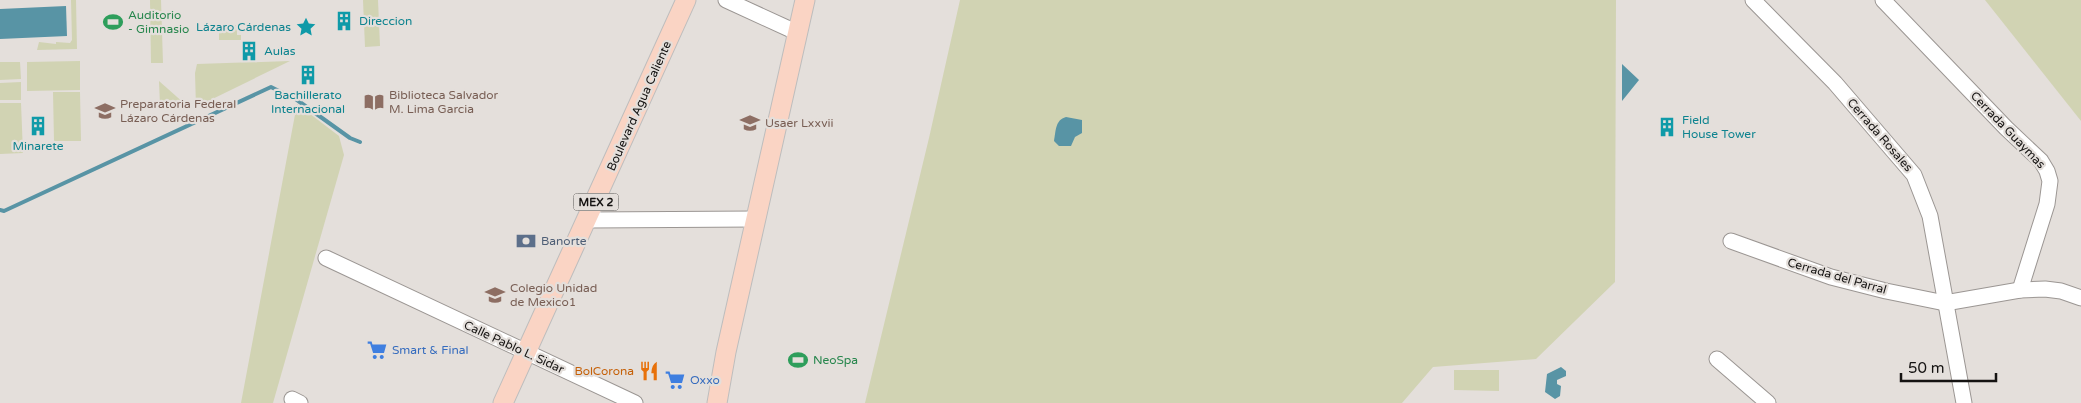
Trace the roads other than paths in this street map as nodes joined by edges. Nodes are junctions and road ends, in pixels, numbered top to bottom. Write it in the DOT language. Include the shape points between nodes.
graph roads {
  1 [pos="686,0"];
  2 [pos="726,0"];
  3 [pos="805,0"];
  4 [pos="1753,0"];
  5 [pos="1883,0"];
  6 [pos="798,33"];
  7 [pos="756,219"];
  8 [pos="588,220"];
  9 [pos="1731,241"];
  10 [pos="326,258"];
  11 [pos="2020,290"];
  12 [pos="2081,298"];
  13 [pos="1945,303"];
  14 [pos="527,354"];
  15 [pos="1717,359"];
  16 [pos="503,403"];
  17 [pos="636,403"];
  18 [pos="717,403"];
  19 [pos="1768,403"];
  20 [pos="1964,403"];
  1 -- 8 [label="main road, Boulevard Agua Caliente / MEX 2"];
  2 -- 6 [label="street"];
  3 -- 6 [label="main road"];
  4 -- 13 [label="street, Cerrada Rosales" via="1835,83 1914,175 1930,216"];
  5 -- 11 [label="street, Cerrada Guaymas" via="2048,171 2050,191 2047,204"];
  6 -- 7 [label="main road"];
  7 -- 8 [label="street"];
  7 -- 18 [label="main road"];
  8 -- 14 [label="main road, Boulevard Agua Caliente / MEX 2"];
  9 -- 13 [label="street, Cerrada del Parral" via="1831,277"];
  10 -- 14 [label="street, Calle Pablo L. Sidar"];
  11 -- 12 [label="street" via="2045,288"];
  11 -- 13 [label="street"];
  13 -- 20 [label="street, Cerrada Rosales"];
  14 -- 16 [label="main road, Boulevard Agua Caliente / MEX 2"];
  14 -- 17 [label="street, Calle Pablo L. Sidar"];
  15 -- 19 [label="street"];
}
